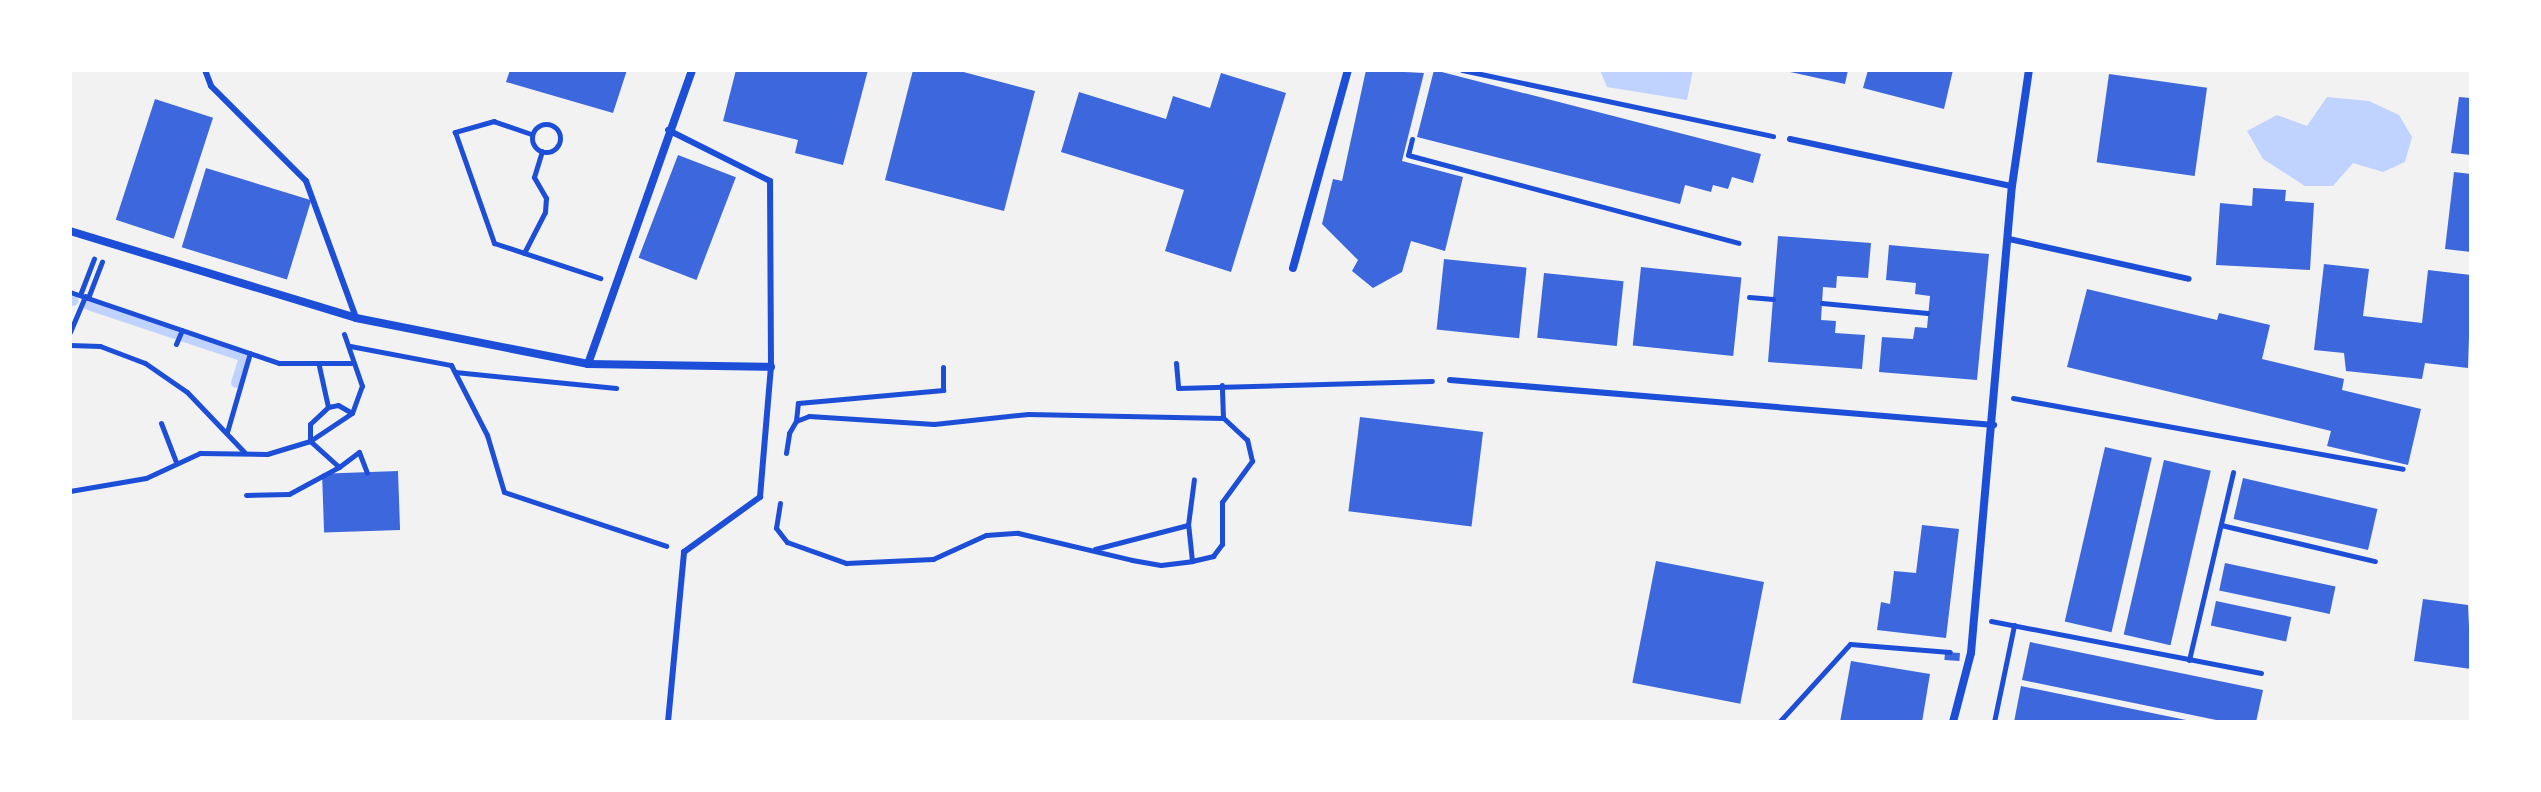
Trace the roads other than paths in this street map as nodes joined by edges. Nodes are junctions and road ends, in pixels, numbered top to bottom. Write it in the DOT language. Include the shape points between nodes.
graph roads {
  1 [pos="205,70"];
  2 [pos="692,70"];
  3 [pos="1348,70"];
  4 [pos="2029,70"];
  5 [pos="668,130"];
  6 [pos="1790,139"];
  7 [pos="2012,186"];
  8 [pos="70,231"];
  9 [pos="2009,239"];
  10 [pos="1293,268"];
  11 [pos="2189,279"];
  12 [pos="356,318"];
  13 [pos="588,364"];
  14 [pos="771,367"];
  15 [pos="1450,380"];
  16 [pos="1994,425"];
  17 [pos="668,722"];
  18 [pos="1953,722"];
  1 -- 12 [label="lane" via="211,86 306,181"];
  2 -- 5 [label="street"];
  3 -- 10 [label="street"];
  4 -- 7 [label="street"];
  5 -- 13 [label="street"];
  5 -- 14 [label="lane" via="770,181"];
  6 -- 7 [label="lane"];
  7 -- 9 [label="street"];
  8 -- 12 [label="street"];
  9 -- 11 [label="lane"];
  9 -- 16 [label="street"];
  12 -- 13 [label="street"];
  13 -- 14 [label="street"];
  14 -- 17 [label="lane" via="760,497 684,552"];
  15 -- 16 [label="lane"];
  16 -- 18 [label="street" via="1971,653"];
}
